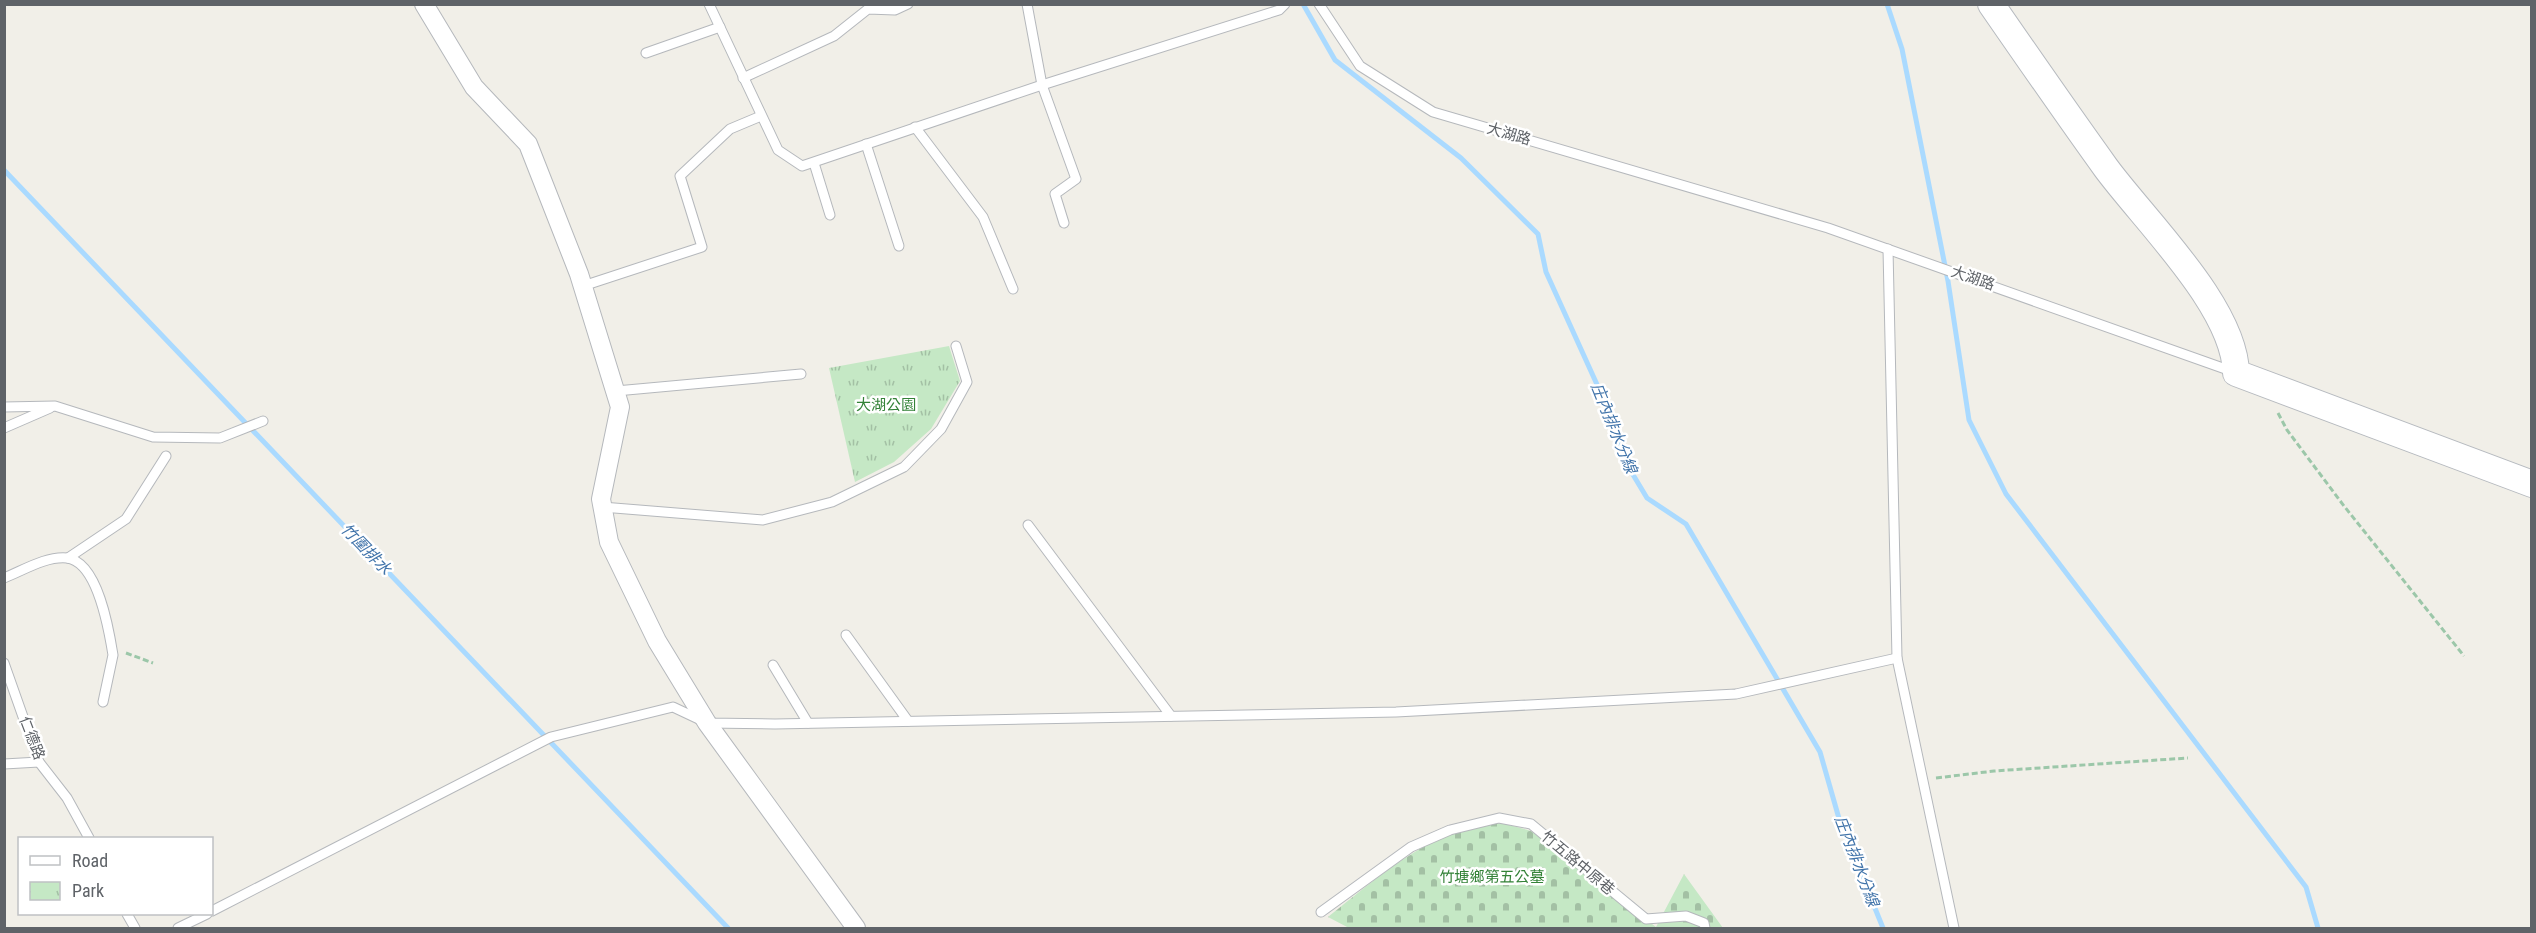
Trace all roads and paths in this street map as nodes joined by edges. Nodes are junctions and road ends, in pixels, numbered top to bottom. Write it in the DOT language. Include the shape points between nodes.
graph roads {
  1 [pos="424,4"];
  2 [pos="709,4"];
  3 [pos="908,4"];
  4 [pos="1027,4"];
  5 [pos="1285,4"];
  6 [pos="1319,4"];
  7 [pos="1991,4"];
  8 [pos="720,27"];
  9 [pos="646,53"];
  10 [pos="743,78"];
  11 [pos="1042,85"];
  12 [pos="761,116"];
  13 [pos="915,127"];
  14 [pos="866,144"];
  15 [pos="814,163"];
  16 [pos="830,215"];
  17 [pos="1064,223"];
  18 [pos="899,246"];
  19 [pos="1888,249"];
  20 [pos="583,286"];
  21 [pos="1013,289"];
  22 [pos="956,346"];
  23 [pos="2236,373"];
  24 [pos="801,374"];
  25 [pos="616,391"];
  26 [pos="55,406"];
  27 [pos="4,407"];
  28 [pos="2277,411"];
  29 [pos="263,421"];
  30 [pos="4,428"];
  31 [pos="166,456"];
  32 [pos="2532,484"];
  33 [pos="602,507"];
  34 [pos="1028,525"];
  35 [pos="68,558"];
  36 [pos="4,578"];
  37 [pos="846,635"];
  38 [pos="112,647"];
  39 [pos="2464,656"];
  40 [pos="1897,658"];
  41 [pos="4,663"];
  42 [pos="153,663"];
  43 [pos="773,664"];
  44 [pos="103,702"];
  45 [pos="1171,716"];
  46 [pos="908,721"];
  47 [pos="707,723"];
  48 [pos="808,723"];
  49 [pos="2188,758"];
  50 [pos="39,762"];
  51 [pos="4,764"];
  52 [pos="1922,780"];
  53 [pos="88,837"];
  54 [pos="213,910"];
  55 [pos="1322,912"];
  56 [pos="205,915"];
  57 [pos="178,928"];
  58 [pos="856,928"];
  59 [pos="1705,928"];
  60 [pos="1954,928"];
  1 -- 20 [label="street" via="474,87 528,144"];
  2 -- 8 [label="lane"];
  3 -- 10 [label="lane" via="895,10 868,9 834,36"];
  4 -- 11 [label="lane"];
  5 -- 11 [label="lane" via="1280,10"];
  6 -- 19 [label="lane, 大湖路" via="1360,66 1433,112 1626,166"];
  7 -- 23 [label="street" via="2108,171 2200,286 2231,340"];
  8 -- 9 [label="lane"];
  8 -- 10 [label="lane"];
  10 -- 12 [label="lane"];
  11 -- 13 [label="lane"];
  11 -- 17 [label="lane" via="1076,179 1055,194"];
  12 -- 15 [label="lane" via="778,150 802,166"];
  12 -- 20 [label="lane" via="730,129 680,176 702,247"];
  13 -- 14 [label="lane"];
  13 -- 21 [label="lane" via="983,217"];
  14 -- 15 [label="lane"];
  14 -- 18 [label="lane"];
  15 -- 16 [label="lane"];
  19 -- 23 [label="lane, 大湖路"];
  19 -- 40 [label="lane"];
  20 -- 25 [label="street"];
  22 -- 33 [label="lane" via="967,382 941,429 904,467 832,502 763,520"];
  23 -- 32 [label="street"];
  24 -- 25 [label="lane"];
  25 -- 33 [label="street" via="620,407"];
  26 -- 27 [label="lane"];
  26 -- 29 [label="lane" via="153,437 220,438"];
  26 -- 30 [label="lane"];
  28 -- 39 [label="path" via="2344,506"];
  31 -- 35 [label="lane" via="126,519"];
  33 -- 47 [label="street" via="609,542 657,641"];
  34 -- 45 [label="lane"];
  35 -- 36 [label="lane" via="50,559"];
  35 -- 38 [label="lane" via="81,564 91,578 108,621"];
  37 -- 46 [label="lane"];
  38 -- 42 [label="path"];
  38 -- 44 [label="lane"];
  40 -- 45 [label="lane" via="1736,694 1396,711"];
  40 -- 52 [label="lane"];
  41 -- 50 [label="lane, 仁德路"];
  43 -- 48 [label="lane"];
  45 -- 46 [label="lane"];
  46 -- 48 [label="lane"];
  47 -- 48 [label="lane"];
  47 -- 54 [label="lane" via="673,707 551,737"];
  47 -- 58 [label="street"];
  49 -- 52 [label="path" via="1994,771"];
  50 -- 51 [label="lane"];
  50 -- 53 [label="lane, 仁德路" via="67,798"];
  52 -- 60 [label="lane"];
  55 -- 59 [label="lane, 竹五路中原巷" via="1411,847 1450,830 1499,818 1531,824 1646,919 1686,916 1704,923"];
  56 -- 57 [label="lane"];
}
